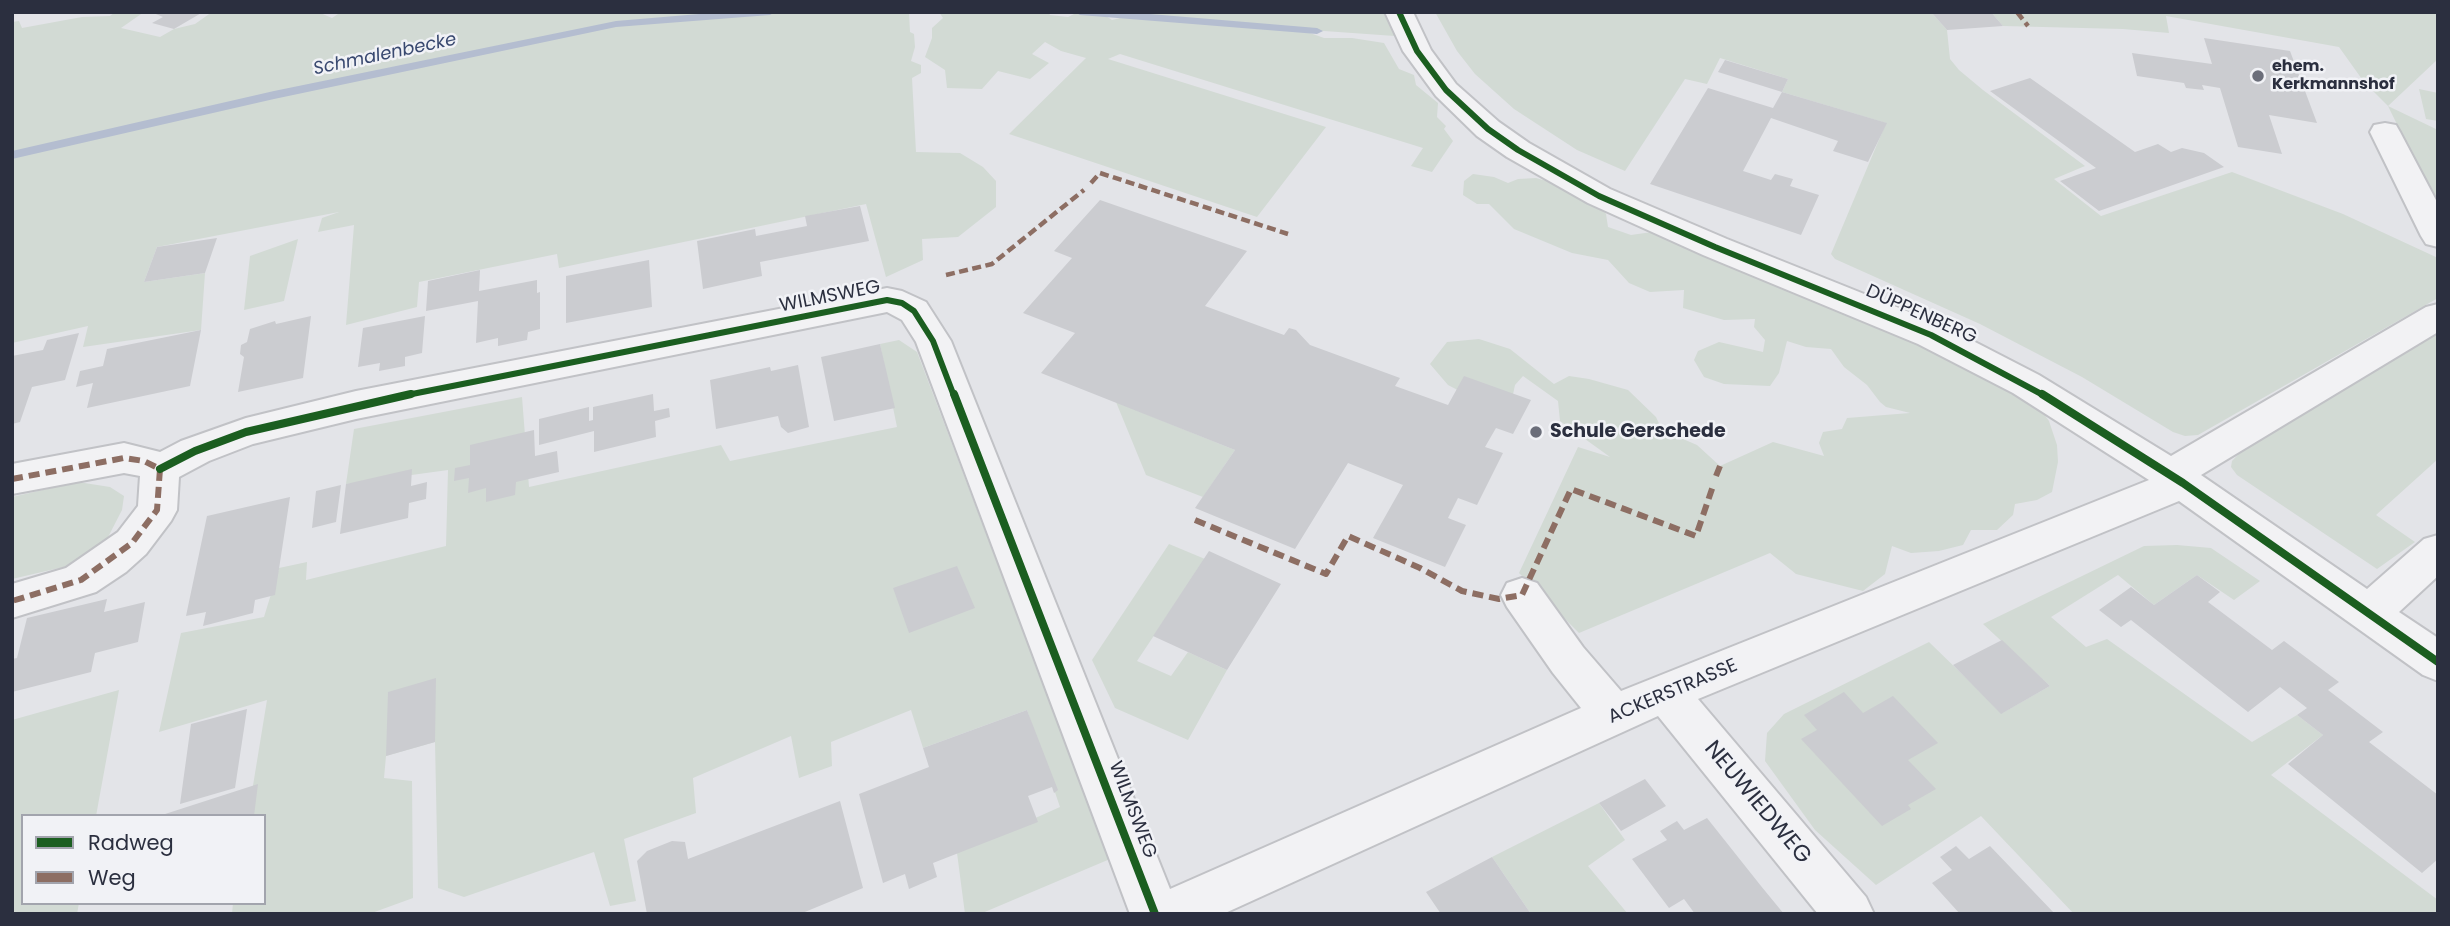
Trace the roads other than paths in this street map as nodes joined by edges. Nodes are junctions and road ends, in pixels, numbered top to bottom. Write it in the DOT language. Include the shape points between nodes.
graph roads {
  1 [pos="1399,12"];
  2 [pos="2385,132"];
  3 [pos="2438,236"];
  4 [pos="2438,316"];
  5 [pos="160,469"];
  6 [pos="12,479"];
  7 [pos="2177,479"];
  8 [pos="2438,551"];
  9 [pos="1522,595"];
  10 [pos="12,601"];
  11 [pos="2368,613"];
  12 [pos="2438,662"];
  13 [pos="1665,692"];
  14 [pos="1615,716"];
  15 [pos="1155,914"];
  16 [pos="1168,914"];
  17 [pos="1849,914"];
  1 -- 7 [label="street, DÜPPENBERG" via="1417,51 1461,106 1558,174 1648,218 1978,357"];
  2 -- 3 [label="street"];
  4 -- 7 [label="street"];
  5 -- 6 [label="street" via="124,458"];
  5 -- 10 [label="street" via="157,510 132,543 81,580"];
  5 -- 15 [label="street, WILMSWEG" via="220,441 292,419 887,300 902,303 914,311 933,341"];
  7 -- 11 [label="street, DÜPPENBERG"];
  7 -- 13 [label="street, ACKERSTRASSE"];
  8 -- 11 [label="street"];
  9 -- 14 [label="street"];
  11 -- 12 [label="street, DÜPPENBERG"];
  13 -- 14 [label="street, ACKERSTRASSE"];
  13 -- 17 [label="street, NEUWIEDWEG"];
  14 -- 16 [label="street, ACKERSTRASSE"];
}
